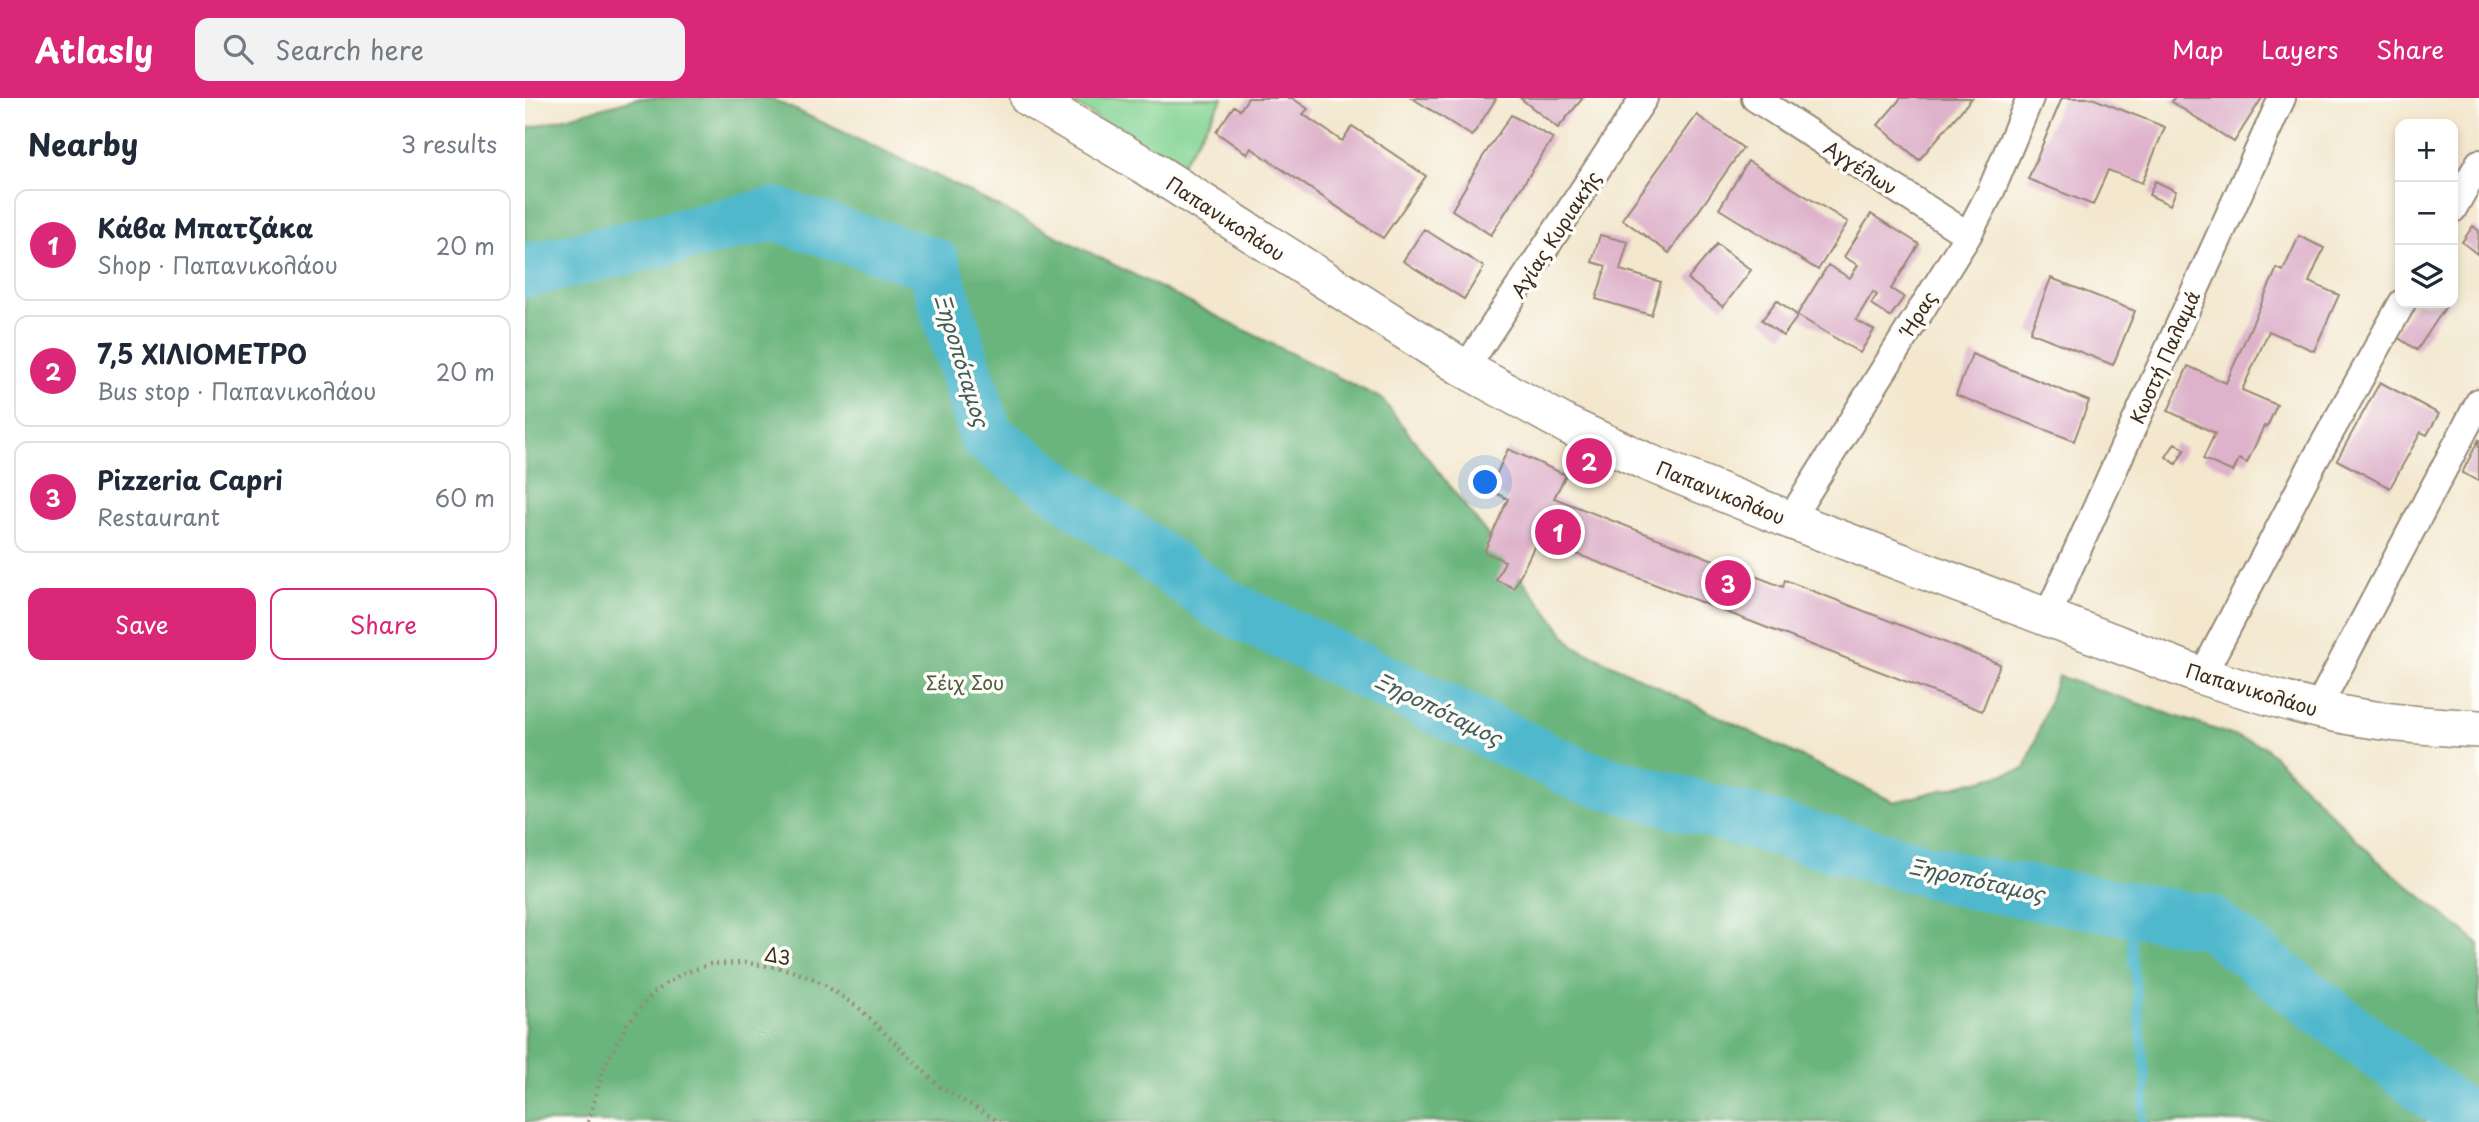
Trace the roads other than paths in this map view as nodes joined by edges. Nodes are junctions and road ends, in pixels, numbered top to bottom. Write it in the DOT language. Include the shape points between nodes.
graph roads {
  1 [pos="1029,98"];
  2 [pos="1644,98"];
  3 [pos="1755,98"];
  4 [pos="2030,98"];
  5 [pos="2282,98"];
  6 [pos="2479,163"];
  7 [pos="2458,200"];
  8 [pos="1968,235"];
  9 [pos="2399,308"];
  10 [pos="1465,369"];
  11 [pos="2479,402"];
  12 [pos="1790,520"];
  13 [pos="2047,617"];
  14 [pos="2202,676"];
  15 [pos="2317,709"];
  16 [pos="2479,729"];
  1 -- 10 [label="main road, Παπανικολάου"];
  2 -- 10 [label="street, Αγίας Κυριακής"];
  3 -- 8 [label="street, Αγγέλων"];
  4 -- 8 [label="street, Ήρας"];
  5 -- 13 [label="street, Κωστή Παλαμά"];
  6 -- 7 [label="street"];
  8 -- 12 [label="street, Ήρας"];
  9 -- 14 [label="street"];
  10 -- 12 [label="main road, Παπανικολάου" via="1569,426"];
  11 -- 15 [label="street"];
  12 -- 13 [label="main road, Παπανικολάου"];
  13 -- 14 [label="main road, Παπανικολάου"];
  14 -- 15 [label="main road, Παπανικολάου"];
  15 -- 16 [label="main road, Παπανικολάου"];
}
